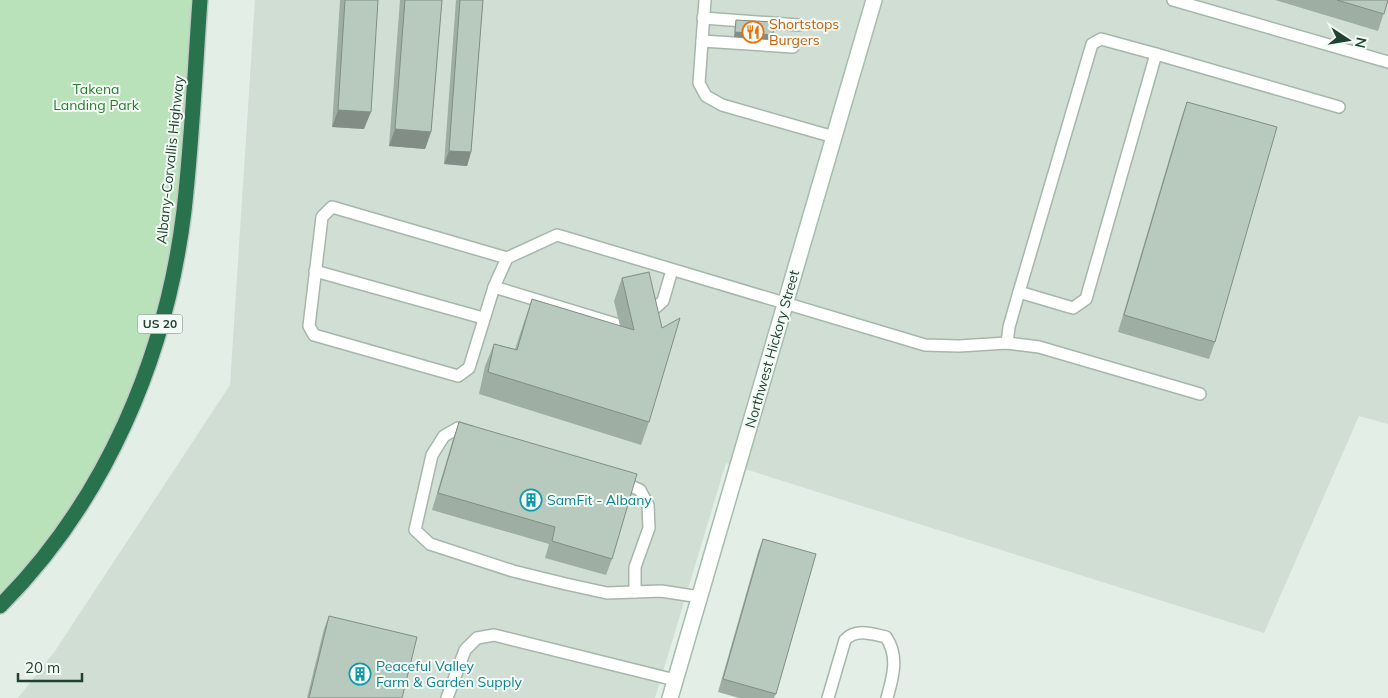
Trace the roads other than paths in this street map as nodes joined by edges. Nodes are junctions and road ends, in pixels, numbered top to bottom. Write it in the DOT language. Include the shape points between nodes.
graph roads {
  1 [pos="200,0"];
  2 [pos="704,0"];
  3 [pos="874,0"];
  4 [pos="1173,0"];
  5 [pos="703,18"];
  6 [pos="799,25"];
  7 [pos="702,41"];
  8 [pos="793,47"];
  9 [pos="1156,54"];
  10 [pos="1388,62"];
  11 [pos="1340,107"];
  12 [pos="834,137"];
  13 [pos="507,258"];
  14 [pos="672,270"];
  15 [pos="315,271"];
  16 [pos="494,287"];
  17 [pos="1019,292"];
  18 [pos="785,304"];
  19 [pos="646,316"];
  20 [pos="483,318"];
  21 [pos="620,325"];
  22 [pos="1008,343"];
  23 [pos="1200,394"];
  24 [pos="483,436"];
  25 [pos="608,477"];
  26 [pos="635,592"];
  27 [pos="700,597"];
  28 [pos="0,606"];
  29 [pos="676,680"];
  30 [pos="447,698"];
  31 [pos="670,698"];
  32 [pos="828,698"];
  33 [pos="887,698"];
  1 -- 28 [label="highway, Albany-Corvallis Highway / US 20" via="184,212 173,275 142,384 116,445 82,505 58,540"];
  2 -- 5 [label="lane"];
  3 -- 12 [label="street, Northwest Hickory Street"];
  4 -- 10 [label="lane"];
  5 -- 6 [label="lane"];
  5 -- 7 [label="lane"];
  7 -- 8 [label="lane"];
  7 -- 12 [label="lane" via="699,83 706,96 722,105"];
  9 -- 11 [label="lane"];
  9 -- 17 [label="lane" via="1101,39 1092,44"];
  9 -- 17 [label="lane" via="1086,299 1073,308"];
  12 -- 18 [label="street, Northwest Hickory Street"];
  13 -- 14 [label="lane" via="556,235"];
  13 -- 15 [label="lane" via="332,207 322,217"];
  13 -- 16 [label="lane"];
  14 -- 18 [label="lane"];
  14 -- 19 [label="lane" via="663,301"];
  15 -- 20 [label="lane"];
  15 -- 20 [label="lane" via="309,326 314,335 422,366 458,376 469,368"];
  16 -- 20 [label="lane"];
  16 -- 21 [label="lane"];
  17 -- 22 [label="lane"];
  18 -- 22 [label="lane" via="925,345"];
  18 -- 27 [label="street, Northwest Hickory Street"];
  22 -- 23 [label="lane" via="1038,347"];
  24 -- 26 [label="lane" via="458,428 444,436 432,455 415,530 430,544 513,571 607,593"];
  25 -- 26 [label="lane" via="640,490 648,505 649,528 635,567"];
  26 -- 27 [label="lane" via="660,591"];
  27 -- 29 [label="street, Northwest Hickory Street"];
  29 -- 30 [label="lane" via="494,635 477,638 465,650"];
  29 -- 31 [label="street, Northwest Hickory Street"];
  32 -- 33 [label="lane" via="845,640 856,632 886,637 893,647 895,662"];
}
